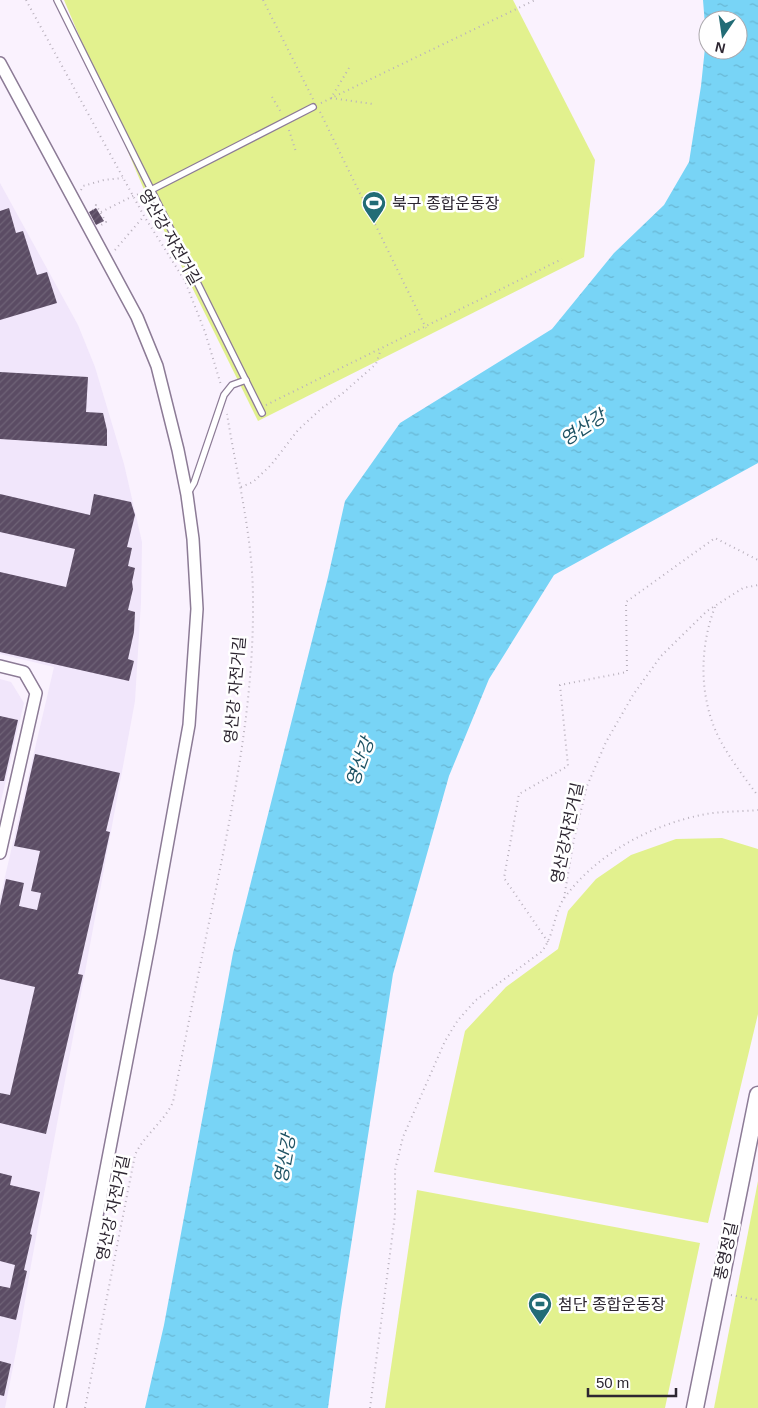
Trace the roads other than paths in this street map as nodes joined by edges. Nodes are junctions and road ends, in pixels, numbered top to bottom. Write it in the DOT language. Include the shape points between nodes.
graph roads {
  1 [pos="57,0"];
  2 [pos="0,63"];
  3 [pos="314,106"];
  4 [pos="151,190"];
  5 [pos="246,380"];
  6 [pos="261,411"];
  7 [pos="187,495"];
  8 [pos="0,666"];
  9 [pos="0,853"];
  10 [pos="758,1095"];
  11 [pos="60,1408"];
  12 [pos="695,1408"];
  1 -- 4 [label="lane"];
  2 -- 7 [label="street" via="137,317 157,366"];
  3 -- 4 [label="lane"];
  4 -- 5 [label="lane"];
  5 -- 6 [label="lane"];
  5 -- 7 [label="lane" via="232,385 224,395"];
  7 -- 11 [label="street" via="197,609 189,725"];
  8 -- 9 [label="street" via="24,672 36,693"];
  10 -- 12 [label="street, 풍영정길"];
}
